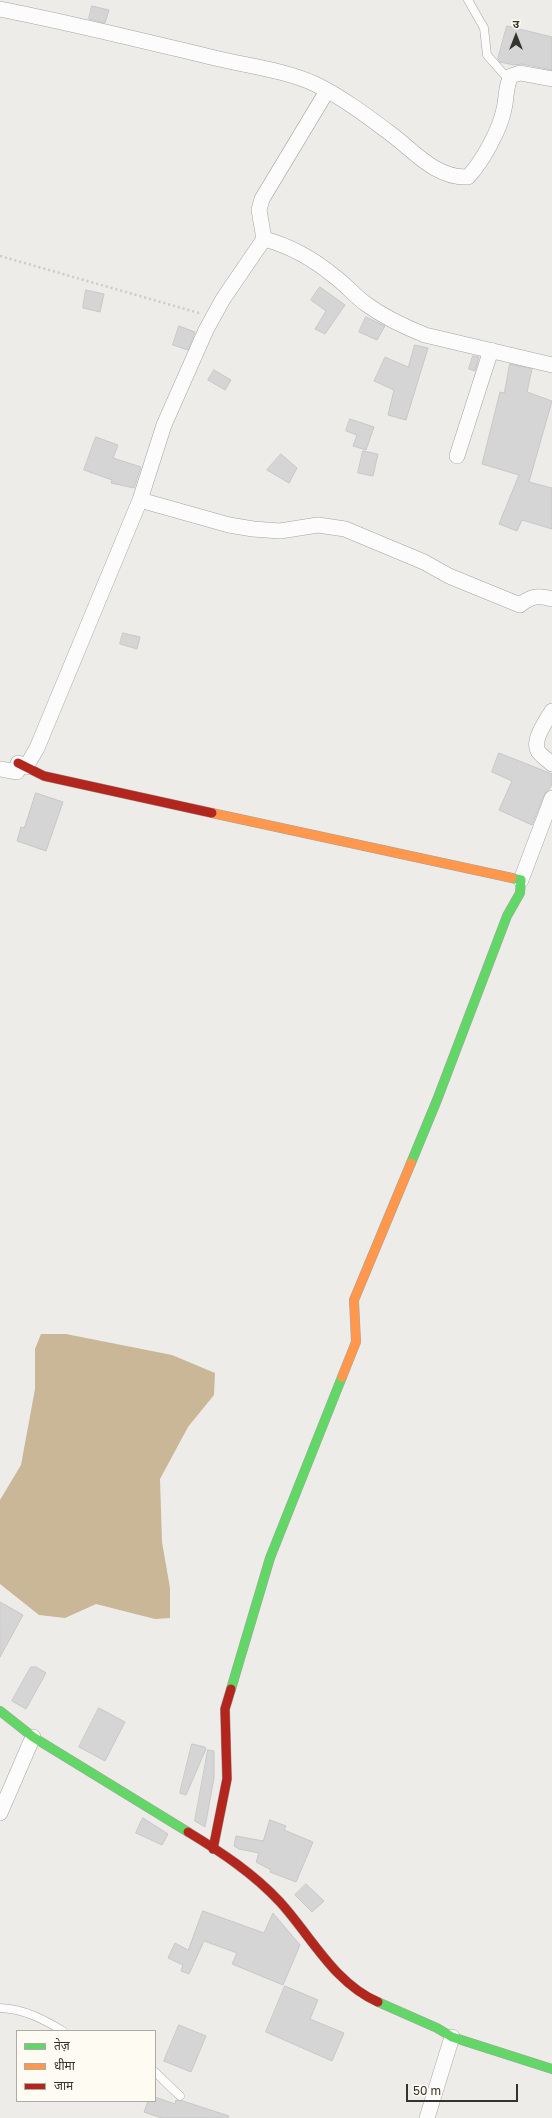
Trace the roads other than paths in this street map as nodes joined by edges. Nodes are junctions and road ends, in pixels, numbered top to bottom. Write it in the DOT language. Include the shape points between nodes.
graph roads {
  1 [pos="468,0"];
  2 [pos="0,9"];
  3 [pos="552,79"];
  4 [pos="509,80"];
  5 [pos="327,91"];
  6 [pos="264,239"];
  7 [pos="491,350"];
  8 [pos="552,365"];
  9 [pos="457,456"];
  10 [pos="140,500"];
  11 [pos="552,599"];
  12 [pos="552,711"];
  13 [pos="18,764"];
  14 [pos="552,764"];
  15 [pos="0,769"];
  16 [pos="552,798"];
  17 [pos="521,880"];
  18 [pos="0,1711"];
  19 [pos="33,1737"];
  20 [pos="0,1813"];
  21 [pos="212,1849"];
  22 [pos="0,2008"];
  23 [pos="61,2030"];
  24 [pos="452,2037"];
  25 [pos="552,2069"];
  26 [pos="156,2073"];
  27 [pos="180,2096"];
  28 [pos="427,2118"];
  1 -- 4 [label="lane" via="484,28 487,55"];
  2 -- 5 [label="street" via="260,67 306,81"];
  3 -- 4 [label="street" via="520,73 511,76"];
  4 -- 5 [label="street" via="502,121 474,171 468,177 453,176 423,161 372,120"];
  5 -- 6 [label="street" via="262,199 259,210"];
  6 -- 7 [label="street" via="306,255 366,304 408,328 425,335"];
  6 -- 10 [label="street" via="213,318 164,425"];
  7 -- 8 [label="street"];
  7 -- 9 [label="street"];
  10 -- 11 [label="street" via="229,526 280,531 318,525 345,529 514,603 520,605 538,596"];
  10 -- 13 [label="street" via="37,748 26,767"];
  12 -- 14 [label="street" via="536,740 536,747"];
  13 -- 15 [label="street" via="17,772"];
  13 -- 17 [label="street" via="44,776"];
  16 -- 17 [label="street"];
  17 -- 21 [label="street" via="520,893 507,916 437,1100 354,1300 356,1342 270,1558 253,1611 225,1709 227,1779"];
  18 -- 19 [label="street"];
  19 -- 20 [label="street"];
  19 -- 21 [label="street" via="106,1780"];
  21 -- 24 [label="street" via="230,1858 257,1879 280,1902 327,1962 362,1995"];
  22 -- 23 [label="lane" via="29,2013"];
  24 -- 25 [label="street"];
  24 -- 28 [label="street"];
  26 -- 27 [label="lane"];
}
